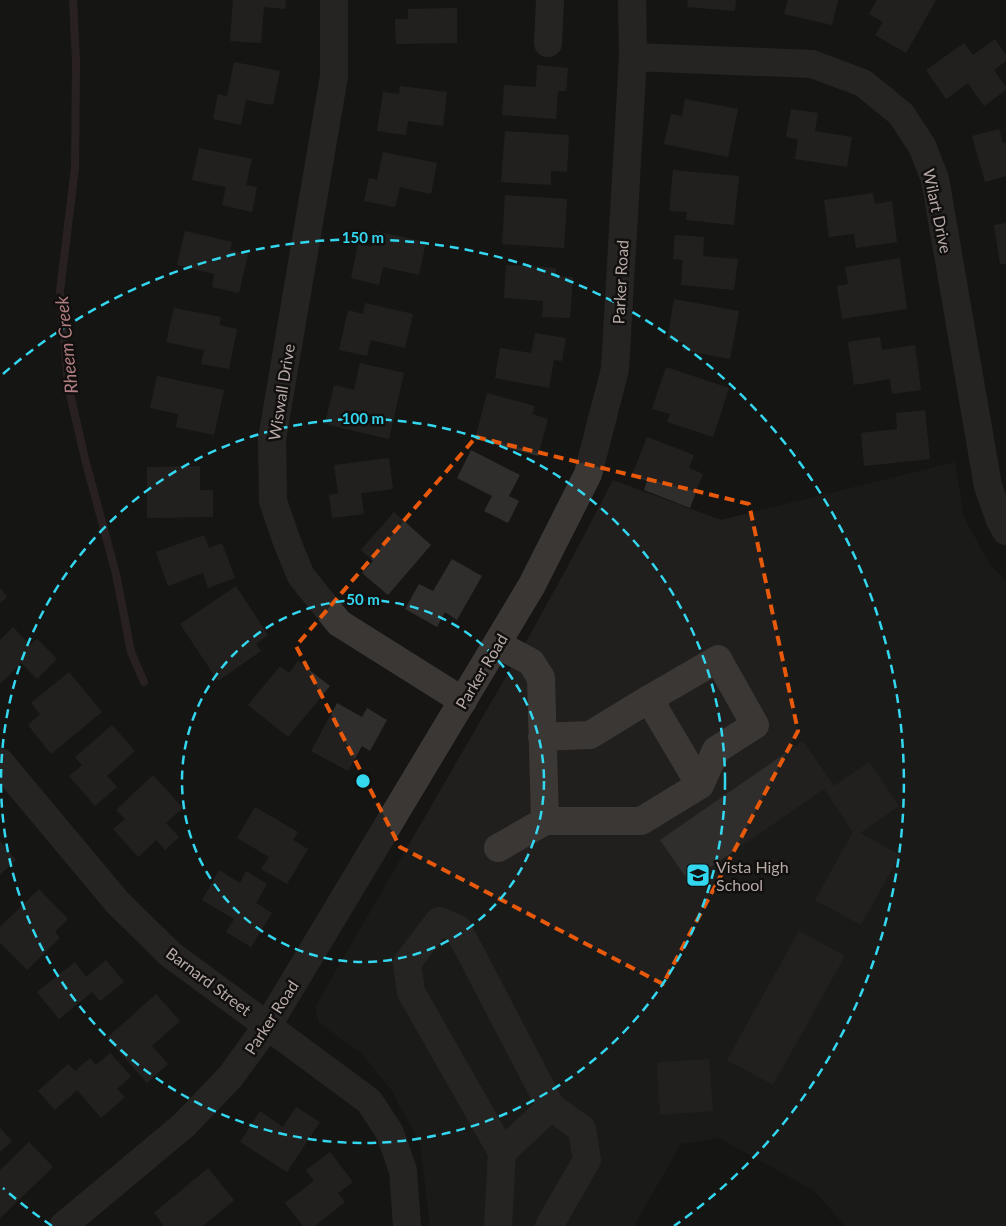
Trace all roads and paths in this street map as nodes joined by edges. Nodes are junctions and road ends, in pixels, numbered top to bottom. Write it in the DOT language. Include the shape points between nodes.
graph roads {
  1 [pos="334,0"];
  2 [pos="550,0"];
  3 [pos="632,0"];
  4 [pos="548,43"];
  5 [pos="633,57"];
  6 [pos="1006,531"];
  7 [pos="497,644"];
  8 [pos="649,699"];
  9 [pos="463,701"];
  10 [pos="542,736"];
  11 [pos="0,762"];
  12 [pos="700,785"];
  13 [pos="545,820"];
  14 [pos="498,848"];
  15 [pos="268,1025"];
  16 [pos="551,1107"];
  17 [pos="502,1152"];
  18 [pos="63,1226"];
  19 [pos="407,1226"];
  20 [pos="498,1226"];
  21 [pos="549,1226"];
  1 -- 9 [label="street, Wiswall Drive" via="334,76 272,439 273,501 302,576 339,623"];
  2 -- 4 [label="street"];
  3 -- 5 [label="street, Parker Road"];
  5 -- 6 [label="street, Wilart Drive" via="812,64 863,83 901,114 922,146 935,179 988,486"];
  5 -- 7 [label="street, Parker Road" via="616,369 588,474 532,585"];
  7 -- 9 [label="street, Parker Road"];
  7 -- 10 [label="street" via="531,662 540,678"];
  8 -- 10 [label="street" via="590,735"];
  8 -- 12 [label="street"];
  8 -- 12 [label="street" via="718,659 755,725 716,750"];
  9 -- 15 [label="street, Parker Road"];
  10 -- 13 [label="street"];
  11 -- 15 [label="street, Barnard Street" via="118,903 170,954"];
  12 -- 13 [label="street" via="640,821"];
  13 -- 14 [label="street"];
  15 -- 18 [label="street, Parker Road" via="230,1077 184,1125"];
  15 -- 19 [label="street, Barnard Street" via="369,1100 390,1133 403,1171"];
  16 -- 17 [label="street"];
  16 -- 17 [label="street" via="458,929 438,921 407,963 411,992"];
  16 -- 21 [label="street" via="582,1129 587,1160"];
  17 -- 20 [label="street"];
}
